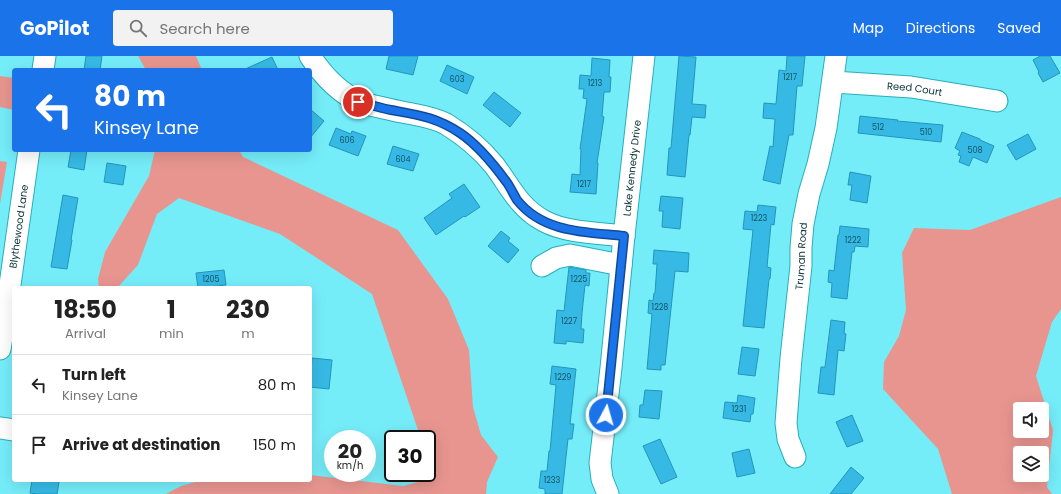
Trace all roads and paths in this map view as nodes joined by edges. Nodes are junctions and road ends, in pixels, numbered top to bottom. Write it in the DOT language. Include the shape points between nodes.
graph roads {
  1 [pos="45,56"];
  2 [pos="310,56"];
  3 [pos="644,56"];
  4 [pos="836,56"];
  5 [pos="43,68"];
  6 [pos="833,82"];
  7 [pos="997,101"];
  8 [pos="29,152"];
  9 [pos="624,236"];
  10 [pos="621,265"];
  11 [pos="542,266"];
  12 [pos="0,349"];
  13 [pos="0,428"];
  14 [pos="12,430"];
  15 [pos="795,457"];
  16 [pos="608,494"];
  1 -- 5 [label="street"];
  2 -- 9 [label="street" via="329,81 358,102 425,116 444,123 460,133 493,164 518,200 544,221 556,227"];
  3 -- 9 [label="street, Lake Kennedy Drive"];
  4 -- 6 [label="street, Truman Road"];
  6 -- 7 [label="street, Reed Court" via="911,87"];
  6 -- 15 [label="street, Truman Road" via="826,128 803,224 786,423 788,439"];
  8 -- 12 [label="street, Blythewood Lane"];
  9 -- 10 [label="street, Lake Kennedy Drive"];
  10 -- 11 [label="street" via="570,255 556,258"];
  10 -- 16 [label="street, Lake Kennedy Drive" via="600,463 602,479"];
  13 -- 14 [label="street"];
}
